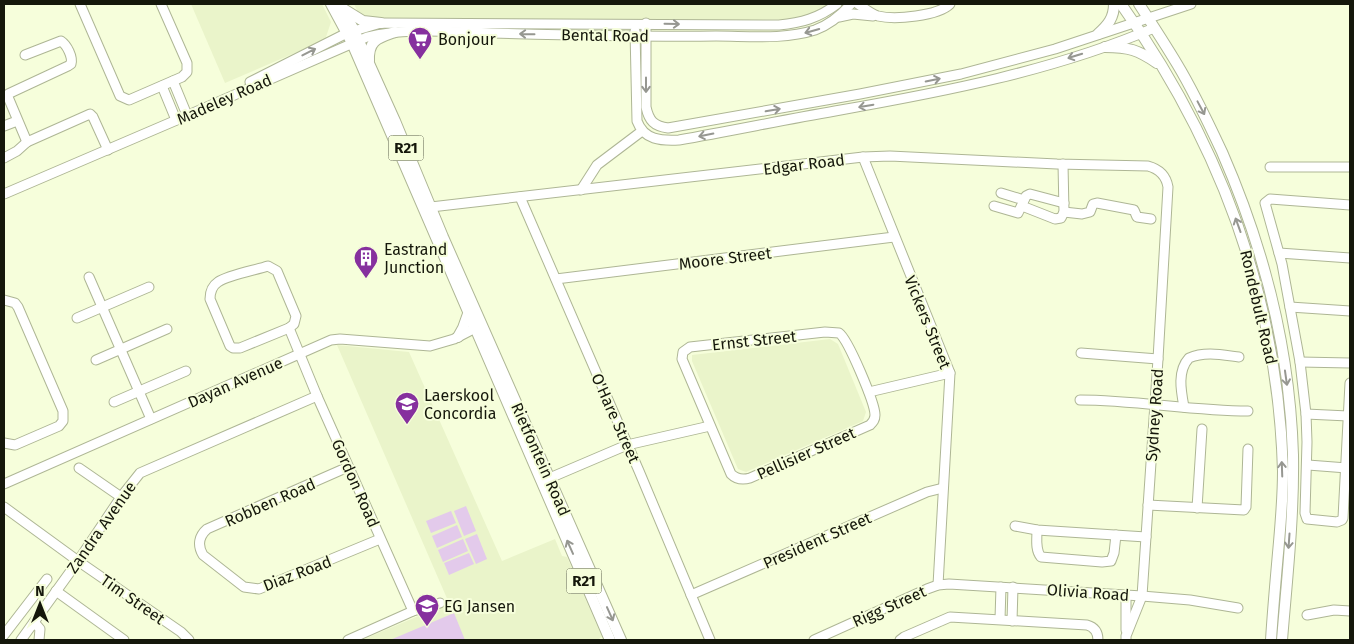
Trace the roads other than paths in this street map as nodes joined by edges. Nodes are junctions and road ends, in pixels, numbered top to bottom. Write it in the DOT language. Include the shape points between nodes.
graph roads {
  1 [pos="80,4"];
  2 [pos="161,4"];
  3 [pos="331,4"];
  4 [pos="836,4"];
  5 [pos="851,4"];
  6 [pos="858,4"];
  7 [pos="867,4"];
  8 [pos="950,4"];
  9 [pos="1114,4"];
  10 [pos="1121,4"];
  11 [pos="1139,4"];
  12 [pos="1192,4"];
  13 [pos="341,6"];
  14 [pos="938,7"];
  15 [pos="877,15"];
  16 [pos="1147,17"];
  17 [pos="837,18"];
  18 [pos="1134,22"];
  19 [pos="382,23"];
  20 [pos="646,23"];
  21 [pos="635,24"];
  22 [pos="1154,28"];
  23 [pos="350,32"];
  24 [pos="395,32"];
  25 [pos="1141,33"];
  26 [pos="1098,34"];
  27 [pos="646,36"];
  28 [pos="634,37"];
  29 [pos="355,42"];
  30 [pos="1105,47"];
  31 [pos="25,55"];
  32 [pos="369,63"];
  33 [pos="1162,66"];
  34 [pos="173,81"];
  35 [pos="162,86"];
  36 [pos="186,113"];
  37 [pos="175,118"];
  38 [pos="17,121"];
  39 [pos="4,126"];
  40 [pos="642,131"];
  41 [pos="27,142"];
  42 [pos="107,148"];
  43 [pos="4,158"];
  44 [pos="863,158"];
  45 [pos="1063,164"];
  46 [pos="1270,167"];
  47 [pos="1350,167"];
  48 [pos="1168,187"];
  49 [pos="581,190"];
  50 [pos="1001,192"];
  51 [pos="4,194"];
  52 [pos="520,198"];
  53 [pos="1023,203"];
  54 [pos="1350,204"];
  55 [pos="994,206"];
  56 [pos="431,207"];
  57 [pos="1064,208"];
  58 [pos="1151,219"];
  59 [pos="894,237"];
  60 [pos="1278,253"];
  61 [pos="1350,258"];
  62 [pos="90,277"];
  63 [pos="556,279"];
  64 [pos="149,287"];
  65 [pos="4,300"];
  66 [pos="102,307"];
  67 [pos="1290,307"];
  68 [pos="1350,310"];
  69 [pos="468,314"];
  70 [pos="77,318"];
  71 [pos="479,326"];
  72 [pos="289,328"];
  73 [pos="167,329"];
  74 [pos="458,337"];
  75 [pos="121,349"];
  76 [pos="1080,353"];
  77 [pos="299,354"];
  78 [pos="1239,357"];
  79 [pos="1158,359"];
  80 [pos="96,360"];
  81 [pos="1300,362"];
  82 [pos="1350,363"];
  83 [pos="186,370"];
  84 [pos="950,373"];
  85 [pos="1350,383"];
  86 [pos="139,392"];
  87 [pos="869,392"];
  88 [pos="317,396"];
  89 [pos="1080,400"];
  90 [pos="114,402"];
  91 [pos="1155,404"];
  92 [pos="1184,406"];
  93 [pos="1248,411"];
  94 [pos="1306,414"];
  95 [pos="1348,416"];
  96 [pos="151,419"];
  97 [pos="710,426"];
  98 [pos="1202,429"];
  99 [pos="4,443"];
  100 [pos="627,445"];
  101 [pos="1248,449"];
  102 [pos="1308,465"];
  103 [pos="348,467"];
  104 [pos="79,468"];
  105 [pos="1347,468"];
  106 [pos="545,480"];
  107 [pos="4,484"];
  108 [pos="944,488"];
  109 [pos="121,497"];
  110 [pos="1148,505"];
  111 [pos="4,506"];
  112 [pos="1197,508"];
  113 [pos="1015,526"];
  114 [pos="1037,530"];
  115 [pos="1116,535"];
  116 [pos="1146,537"];
  117 [pos="380,539"];
  118 [pos="199,544"];
  119 [pos="78,561"];
  120 [pos="47,579"];
  121 [pos="938,585"];
  122 [pos="1001,587"];
  123 [pos="1013,588"];
  124 [pos="56,591"];
  125 [pos="36,594"];
  126 [pos="691,595"];
  127 [pos="1126,595"];
  128 [pos="1142,596"];
  129 [pos="48,602"];
  130 [pos="440,603"];
  131 [pos="1238,608"];
  132 [pos="1350,610"];
  133 [pos="413,611"];
  134 [pos="1306,615"];
  135 [pos="1000,620"];
  136 [pos="1012,621"];
  137 [pos="34,622"];
  138 [pos="4,635"];
  139 [pos="615,638"];
  140 [pos="1126,638"];
  141 [pos="21,640"];
  142 [pos="39,640"];
  143 [pos="124,640"];
  144 [pos="188,640"];
  145 [pos="348,640"];
  146 [pos="710,640"];
  147 [pos="814,640"];
  148 [pos="900,640"];
  149 [pos="1098,640"];
  150 [pos="1270,640"];
  151 [pos="1282,640"];
  1 -- 35 [label="street" via="120,96 131,99"];
  2 -- 34 [label="street" via="188,63 185,75"];
  3 -- 23 [label="main road, Rietfontein Road / R21"];
  20 -- 4 [label="street, Bental Road, one-way" via="792,24 820,15"];
  5 -- 17 [label="street, Bental Road"];
  6 -- 15 [label="street"];
  7 -- 15 [label="street"];
  8 -- 14 [label="street" via="943,10"];
  9 -- 26 [label="main road" via="1110,21"];
  10 -- 18 [label="main road, Rondebult Road"];
  11 -- 16 [label="main road, Rondebult Road"];
  12 -- 16 [label="street"];
  13 -- 19 [label="main road" via="363,21"];
  13 -- 23 [label="main road, Rietfontein Road / R21"];
  14 -- 15 [label="street" via="906,16"];
  15 -- 17 [label="street" via="853,14"];
  16 -- 18 [label="street"];
  16 -- 22 [label="main road, Rondebult Road"];
  17 -- 27 [label="street, Bental Road, one-way" via="822,28 792,35"];
  18 -- 25 [label="main road, Rondebult Road"];
  18 -- 26 [label="street"];
  19 -- 21 [label="street, Bental Road"];
  19 -- 23 [label="street, Bental Road"];
  20 -- 21 [label="street, Bental Road"];
  20 -- 27 [label="street"];
  21 -- 28 [label="street"];
  22 -- 25 [label="street"];
  22 -- 151 [label="main road, Rondebult Road, one-way" via="1209,122 1233,179 1269,283 1281,340 1293,454"];
  23 -- 29 [label="main road, Rietfontein Road / R21"];
  36 -- 23 [label="street, Madeley Road, one-way"];
  28 -- 24 [label="street, Bental Road, one-way"];
  24 -- 29 [label="street, Bental Road"];
  24 -- 32 [label="main road" via="371,44"];
  25 -- 30 [label="street"];
  25 -- 33 [label="main road, Rondebult Road"];
  27 -- 26 [label="street, one-way" via="647,114 650,121 668,128 961,74"];
  27 -- 28 [label="street, Bental Road"];
  28 -- 40 [label="street" via="636,114"];
  29 -- 32 [label="main road, Rietfontein Road / R21"];
  29 -- 36 [label="street, Madeley Road"];
  29 -- 69 [label="main road, Rietfontein Road / R21"];
  30 -- 33 [label="main road" via="1135,50"];
  30 -- 40 [label="street, one-way" via="935,93 679,140 657,140"];
  31 -- 38 [label="street" via="61,40 72,61 68,66 9,92"];
  32 -- 56 [label="main road, Rietfontein Road / R21"];
  150 -- 33 [label="main road, Rondebult Road, one-way" via="1283,472 1278,398 1270,345 1258,286 1222,182"];
  34 -- 35 [label="street"];
  34 -- 36 [label="street"];
  35 -- 37 [label="street"];
  36 -- 37 [label="street, Madeley Road"];
  37 -- 42 [label="street, Madeley Road"];
  38 -- 39 [label="street"];
  38 -- 41 [label="street"];
  40 -- 49 [label="street" via="597,165"];
  41 -- 42 [label="street" via="90,114"];
  41 -- 43 [label="street"];
  42 -- 51 [label="street, Madeley Road"];
  44 -- 45 [label="street, Edgar Road" via="914,156"];
  44 -- 49 [label="street, Edgar Road"];
  44 -- 59 [label="street, Vickers Street"];
  45 -- 48 [label="street, Edgar Road" via="1148,166 1162,173"];
  45 -- 57 [label="street"];
  46 -- 47 [label="street"];
  48 -- 79 [label="street, Sydney Road"];
  49 -- 52 [label="street, Edgar Road"];
  50 -- 53 [label="street"];
  52 -- 56 [label="street, Edgar Road"];
  52 -- 63 [label="street, O'Hare Street"];
  53 -- 55 [label="street" via="1016,214"];
  53 -- 57 [label="street" via="1028,194 1032,194"];
  53 -- 57 [label="street" via="1055,219 1061,218"];
  54 -- 60 [label="street" via="1266,201"];
  56 -- 71 [label="main road, Rietfontein Road / R21"];
  57 -- 58 [label="street" via="1086,214 1097,203 1134,210 1137,217"];
  59 -- 63 [label="street, Moore Street"];
  59 -- 84 [label="street, Vickers Street"];
  60 -- 61 [label="street"];
  60 -- 67 [label="street"];
  62 -- 66 [label="street"];
  63 -- 100 [label="street, O'Hare Street"];
  64 -- 66 [label="street"];
  65 -- 99 [label="street" via="18,307 64,416 59,426 15,445"];
  66 -- 70 [label="street"];
  66 -- 75 [label="street"];
  67 -- 68 [label="street"];
  67 -- 81 [label="street"];
  69 -- 71 [label="main road, Rietfontein Road / R21"];
  69 -- 74 [label="main road"];
  71 -- 74 [label="street, Dayan Avenue"];
  71 -- 106 [label="main road, Rietfontein Road / R21"];
  72 -- 72 [label="street" via="233,348 210,299 213,286 221,280 268,266 275,268 296,316"];
  72 -- 77 [label="street, Gordon Road"];
  73 -- 75 [label="street"];
  74 -- 77 [label="street, Dayan Avenue" via="420,346 340,339"];
  75 -- 80 [label="street"];
  75 -- 86 [label="street"];
  76 -- 79 [label="street"];
  77 -- 88 [label="street, Gordon Road"];
  77 -- 96 [label="street, Dayan Avenue"];
  78 -- 92 [label="street" via="1206,354 1190,358 1180,384"];
  79 -- 91 [label="street, Sydney Road"];
  81 -- 82 [label="street"];
  81 -- 94 [label="street"];
  83 -- 86 [label="street"];
  84 -- 87 [label="street"];
  84 -- 108 [label="street, Vickers Street"];
  85 -- 95 [label="street"];
  86 -- 90 [label="street"];
  86 -- 96 [label="street"];
  87 -- 97 [label="street, Pellisier Street" via="875,414 870,425 747,479 731,474"];
  87 -- 97 [label="street, Ernst Street" via="846,340 833,332 690,347 683,352 682,359"];
  88 -- 103 [label="street, Gordon Road"];
  88 -- 109 [label="street, Zandra Avenue" via="143,471"];
  89 -- 91 [label="street"];
  91 -- 92 [label="street"];
  91 -- 110 [label="street, Sydney Road"];
  92 -- 93 [label="street"];
  94 -- 95 [label="street"];
  94 -- 102 [label="street"];
  95 -- 105 [label="street"];
  96 -- 107 [label="street, Dayan Avenue"];
  97 -- 100 [label="street"];
  98 -- 112 [label="street"];
  100 -- 106 [label="street"];
  100 -- 126 [label="street, O'Hare Street"];
  101 -- 112 [label="street" via="1244,510"];
  102 -- 105 [label="street"];
  102 -- 105 [label="street" via="1305,517 1310,520 1342,520"];
  103 -- 117 [label="street, Gordon Road"];
  103 -- 118 [label="street, Robben Road" via="207,529"];
  104 -- 109 [label="street"];
  106 -- 139 [label="main road, Rietfontein Road / R21"];
  108 -- 121 [label="street, Vickers Street"];
  108 -- 126 [label="street, President Street" via="927,492"];
  109 -- 119 [label="street, Zandra Avenue"];
  110 -- 112 [label="street"];
  110 -- 116 [label="street, Sydney Road"];
  111 -- 119 [label="street, Tim Street"];
  113 -- 114 [label="street"];
  114 -- 115 [label="street"];
  114 -- 115 [label="street" via="1038,554 1041,557 1084,561 1111,561"];
  115 -- 116 [label="street"];
  116 -- 128 [label="street, Sydney Road"];
  117 -- 118 [label="street, Diaz Road" via="259,589 244,587 203,555"];
  117 -- 133 [label="street, Gordon Road"];
  119 -- 124 [label="street, Zandra Avenue"];
  119 -- 144 [label="street, Tim Street"];
  120 -- 125 [label="street"];
  121 -- 122 [label="street, Olivia Road"];
  121 -- 147 [label="street, Rigg Street"];
  122 -- 123 [label="street, Olivia Road"];
  122 -- 135 [label="street"];
  123 -- 127 [label="street, Olivia Road"];
  123 -- 136 [label="street"];
  124 -- 129 [label="street, Zandra Avenue"];
  124 -- 143 [label="street"];
  125 -- 129 [label="street"];
  125 -- 138 [label="street"];
  126 -- 146 [label="street, O'Hare Street"];
  127 -- 128 [label="street, Olivia Road"];
  127 -- 140 [label="street"];
  128 -- 131 [label="street, Olivia Road"];
  128 -- 140 [label="street, Sydney Road"];
  129 -- 137 [label="street, Zandra Avenue"];
  130 -- 133 [label="street"];
  132 -- 134 [label="street"];
  133 -- 145 [label="street"];
  135 -- 136 [label="street"];
  135 -- 148 [label="street" via="950,617"];
  136 -- 149 [label="street" via="1087,625 1093,627"];
  137 -- 141 [label="street, Zandra Avenue"];
  137 -- 142 [label="street" via="40,629"];
}
